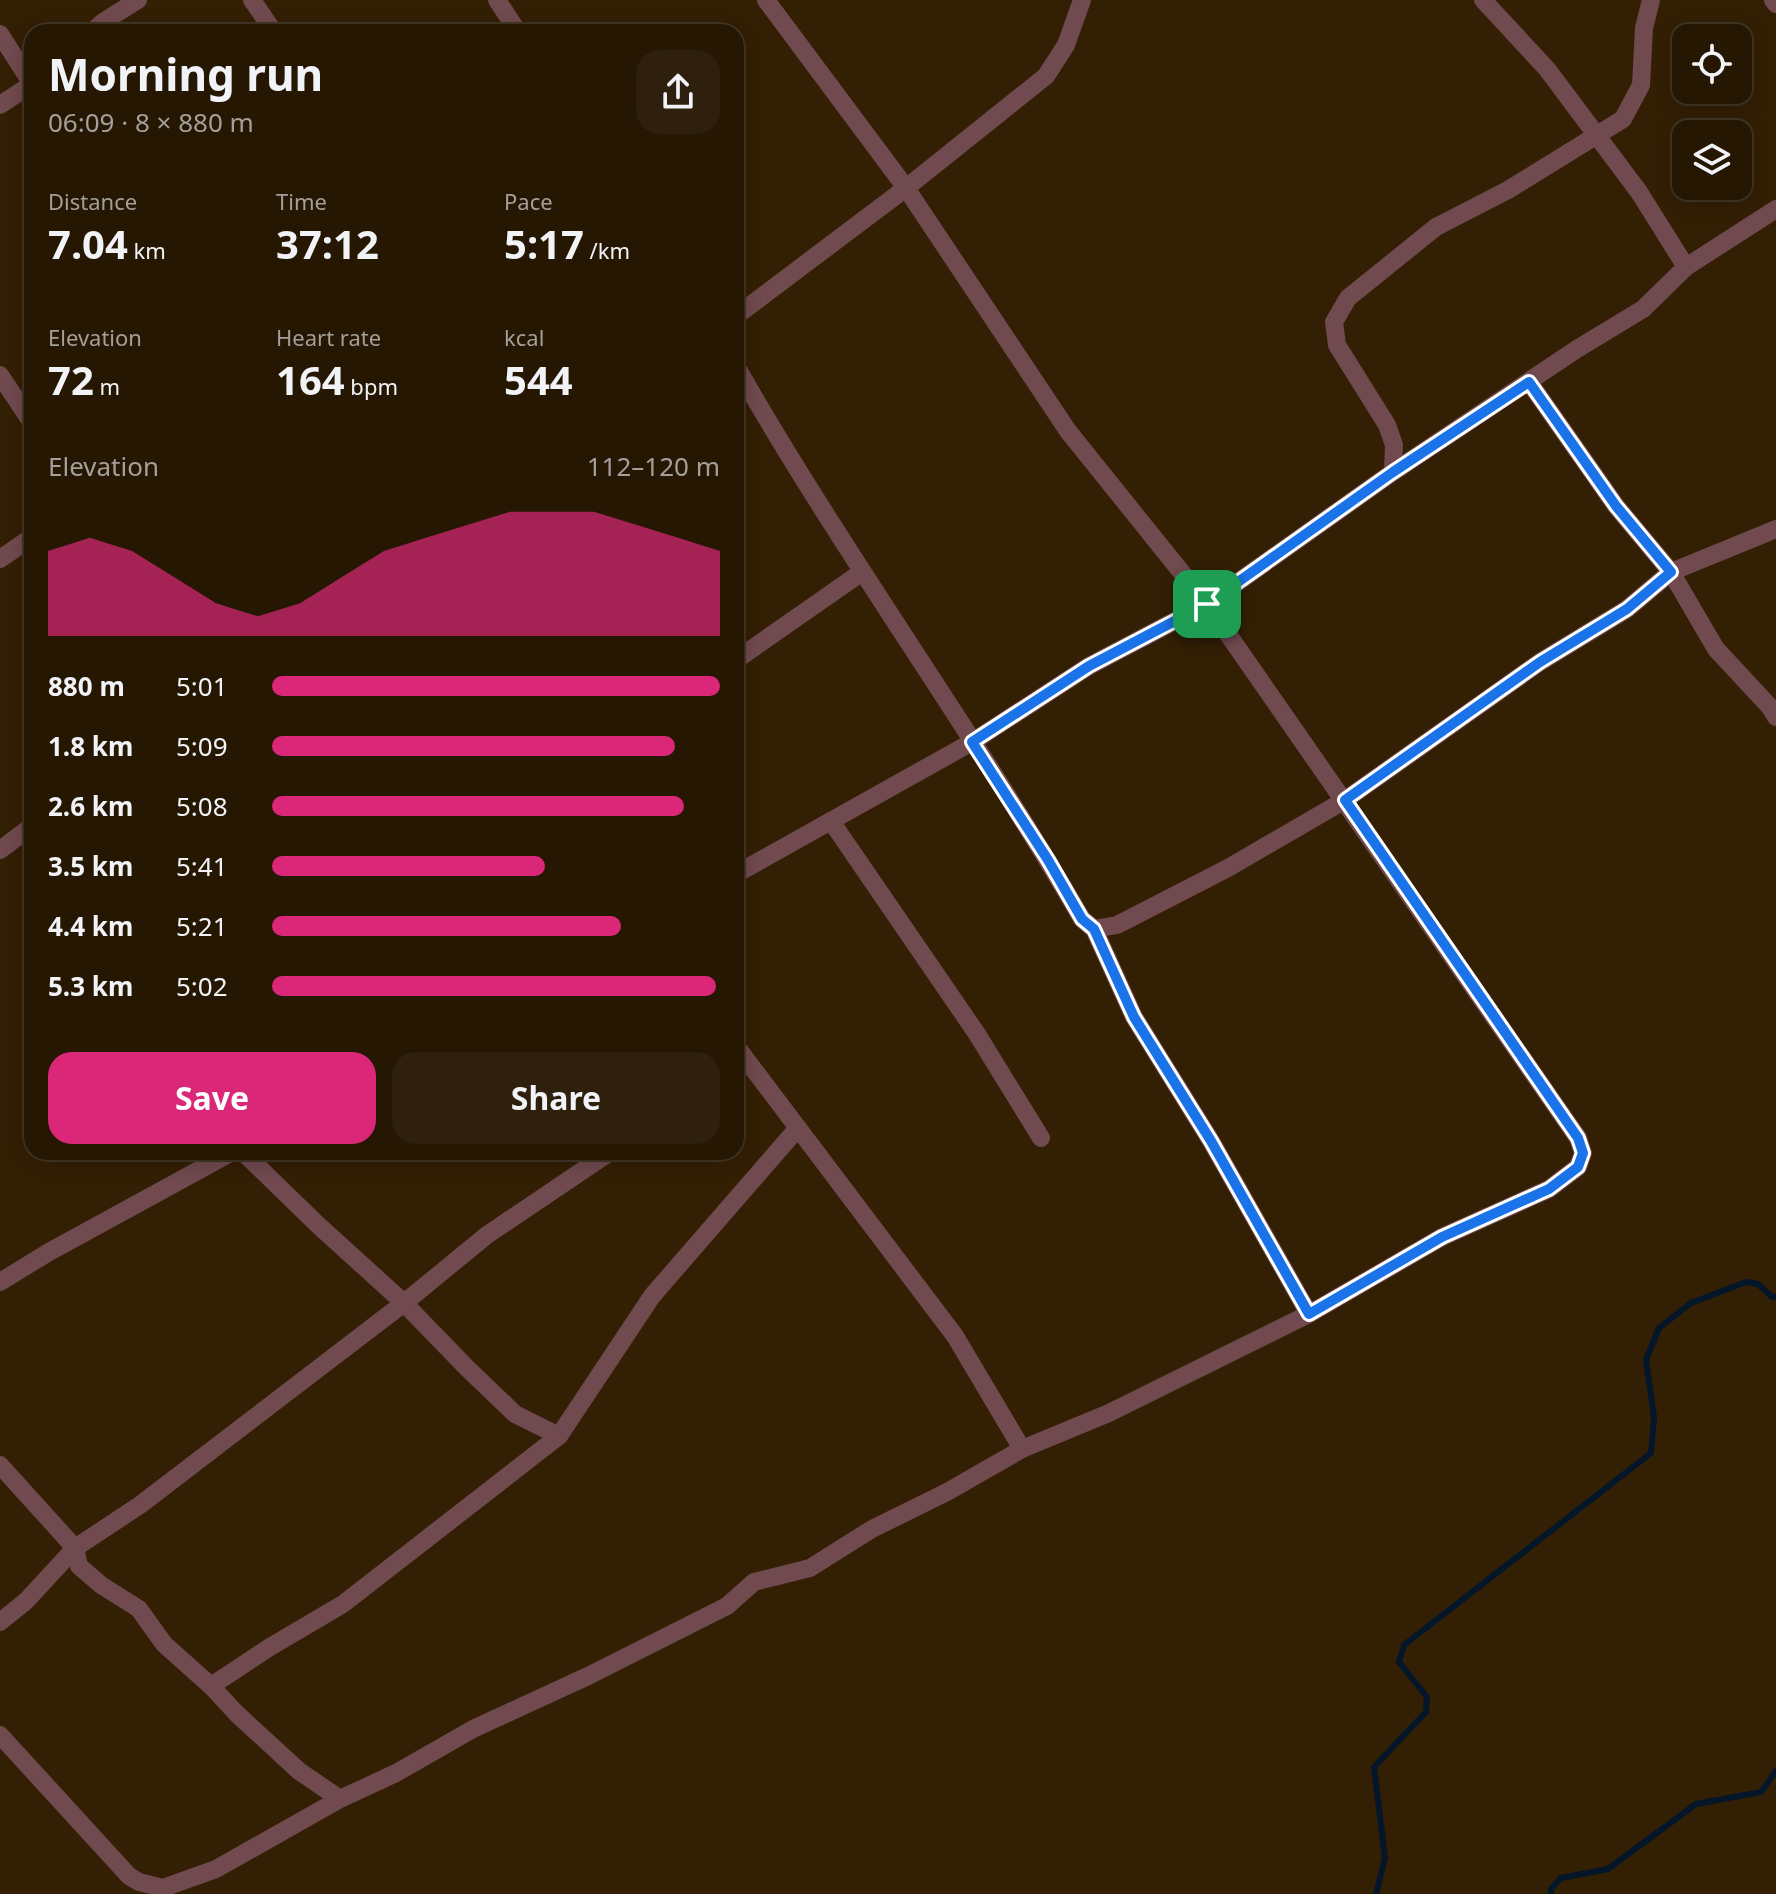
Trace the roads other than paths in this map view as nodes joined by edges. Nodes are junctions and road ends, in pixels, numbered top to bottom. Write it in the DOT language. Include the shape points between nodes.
graph roads {
  1 [pos="138,0"];
  2 [pos="252,0"];
  3 [pos="497,0"];
  4 [pos="766,0"];
  5 [pos="1082,0"];
  6 [pos="1483,0"];
  7 [pos="1651,0"];
  8 [pos="101,24"];
  9 [pos="268,24"];
  10 [pos="513,24"];
  11 [pos="0,34"];
  12 [pos="24,72"];
  13 [pos="24,89"];
  14 [pos="0,105"];
  15 [pos="1595,134"];
  16 [pos="906,188"];
  17 [pos="1776,209"];
  18 [pos="1686,267"];
  19 [pos="744,310"];
  20 [pos="0,375"];
  21 [pos="744,380"];
  22 [pos="1529,382"];
  23 [pos="24,411"];
  24 [pos="1393,472"];
  25 [pos="1776,529"];
  26 [pos="24,542"];
  27 [pos="0,559"];
  28 [pos="862,572"];
  29 [pos="1671,572"];
  30 [pos="1207,604"];
  31 [pos="744,654"];
  32 [pos="1776,717"];
  33 [pos="972,742"];
  34 [pos="1345,800"];
  35 [pos="831,821"];
  36 [pos="24,832"];
  37 [pos="0,850"];
  38 [pos="744,870"];
  39 [pos="1094,929"];
  40 [pos="744,1068"];
  41 [pos="797,1129"];
  42 [pos="1041,1138"];
  43 [pos="217,1160"];
  44 [pos="251,1160"];
  45 [pos="598,1160"];
  46 [pos="0,1282"];
  47 [pos="404,1303"];
  48 [pos="1309,1314"];
  49 [pos="559,1436"];
  50 [pos="1022,1449"];
  51 [pos="0,1465"];
  52 [pos="75,1548"];
  53 [pos="0,1622"];
  54 [pos="211,1686"];
  55 [pos="0,1735"];
  56 [pos="340,1799"];
  1 -- 8 [label="street"];
  2 -- 9 [label="street"];
  3 -- 10 [label="street"];
  4 -- 16 [label="street"];
  5 -- 16 [label="street" via="1066,45 1046,76"];
  6 -- 15 [label="street" via="1547,69"];
  7 -- 15 [label="street" via="1641,85 1623,119"];
  11 -- 12 [label="street"];
  13 -- 14 [label="street"];
  15 -- 18 [label="street"];
  15 -- 24 [label="street" via="1508,190 1436,227 1348,298 1334,322 1337,345 1387,425 1394,445"];
  16 -- 19 [label="street"];
  16 -- 30 [label="street" via="1068,431"];
  17 -- 18 [label="street"];
  18 -- 22 [label="street" via="1643,309"];
  20 -- 23 [label="street"];
  21 -- 28 [label="street"];
  22 -- 24 [label="street"];
  22 -- 29 [label="street" via="1616,506"];
  24 -- 30 [label="street"];
  25 -- 29 [label="street"];
  26 -- 27 [label="street"];
  28 -- 31 [label="street"];
  28 -- 33 [label="street"];
  29 -- 32 [label="street" via="1716,649"];
  29 -- 34 [label="street" via="1627,609 1540,662"];
  30 -- 33 [label="street" via="1089,666"];
  30 -- 34 [label="street"];
  33 -- 35 [label="street"];
  33 -- 39 [label="street" via="1082,919"];
  34 -- 39 [label="street" via="1117,925"];
  34 -- 48 [label="street" via="1578,1138 1583,1153 1578,1167 1549,1189 1442,1237"];
  35 -- 38 [label="street"];
  35 -- 42 [label="street" via="977,1034"];
  36 -- 37 [label="street"];
  39 -- 48 [label="street" via="1134,1017"];
  40 -- 41 [label="street"];
  41 -- 49 [label="street" via="652,1296"];
  41 -- 50 [label="street" via="955,1336"];
  43 -- 46 [label="street"];
  44 -- 47 [label="street"];
  45 -- 47 [label="street" via="487,1235"];
  47 -- 49 [label="street" via="515,1414"];
  47 -- 52 [label="street" via="140,1505"];
  48 -- 50 [label="street" via="1109,1413"];
  49 -- 54 [label="street" via="343,1604"];
  50 -- 56 [label="street" via="810,1568 754,1582 727,1606"];
  51 -- 52 [label="street"];
  52 -- 53 [label="street"];
  52 -- 54 [label="street" via="79,1566 139,1609 164,1644"];
  54 -- 56 [label="street" via="299,1771"];
  55 -- 56 [label="street" via="129,1876 163,1888 216,1869"];
}
